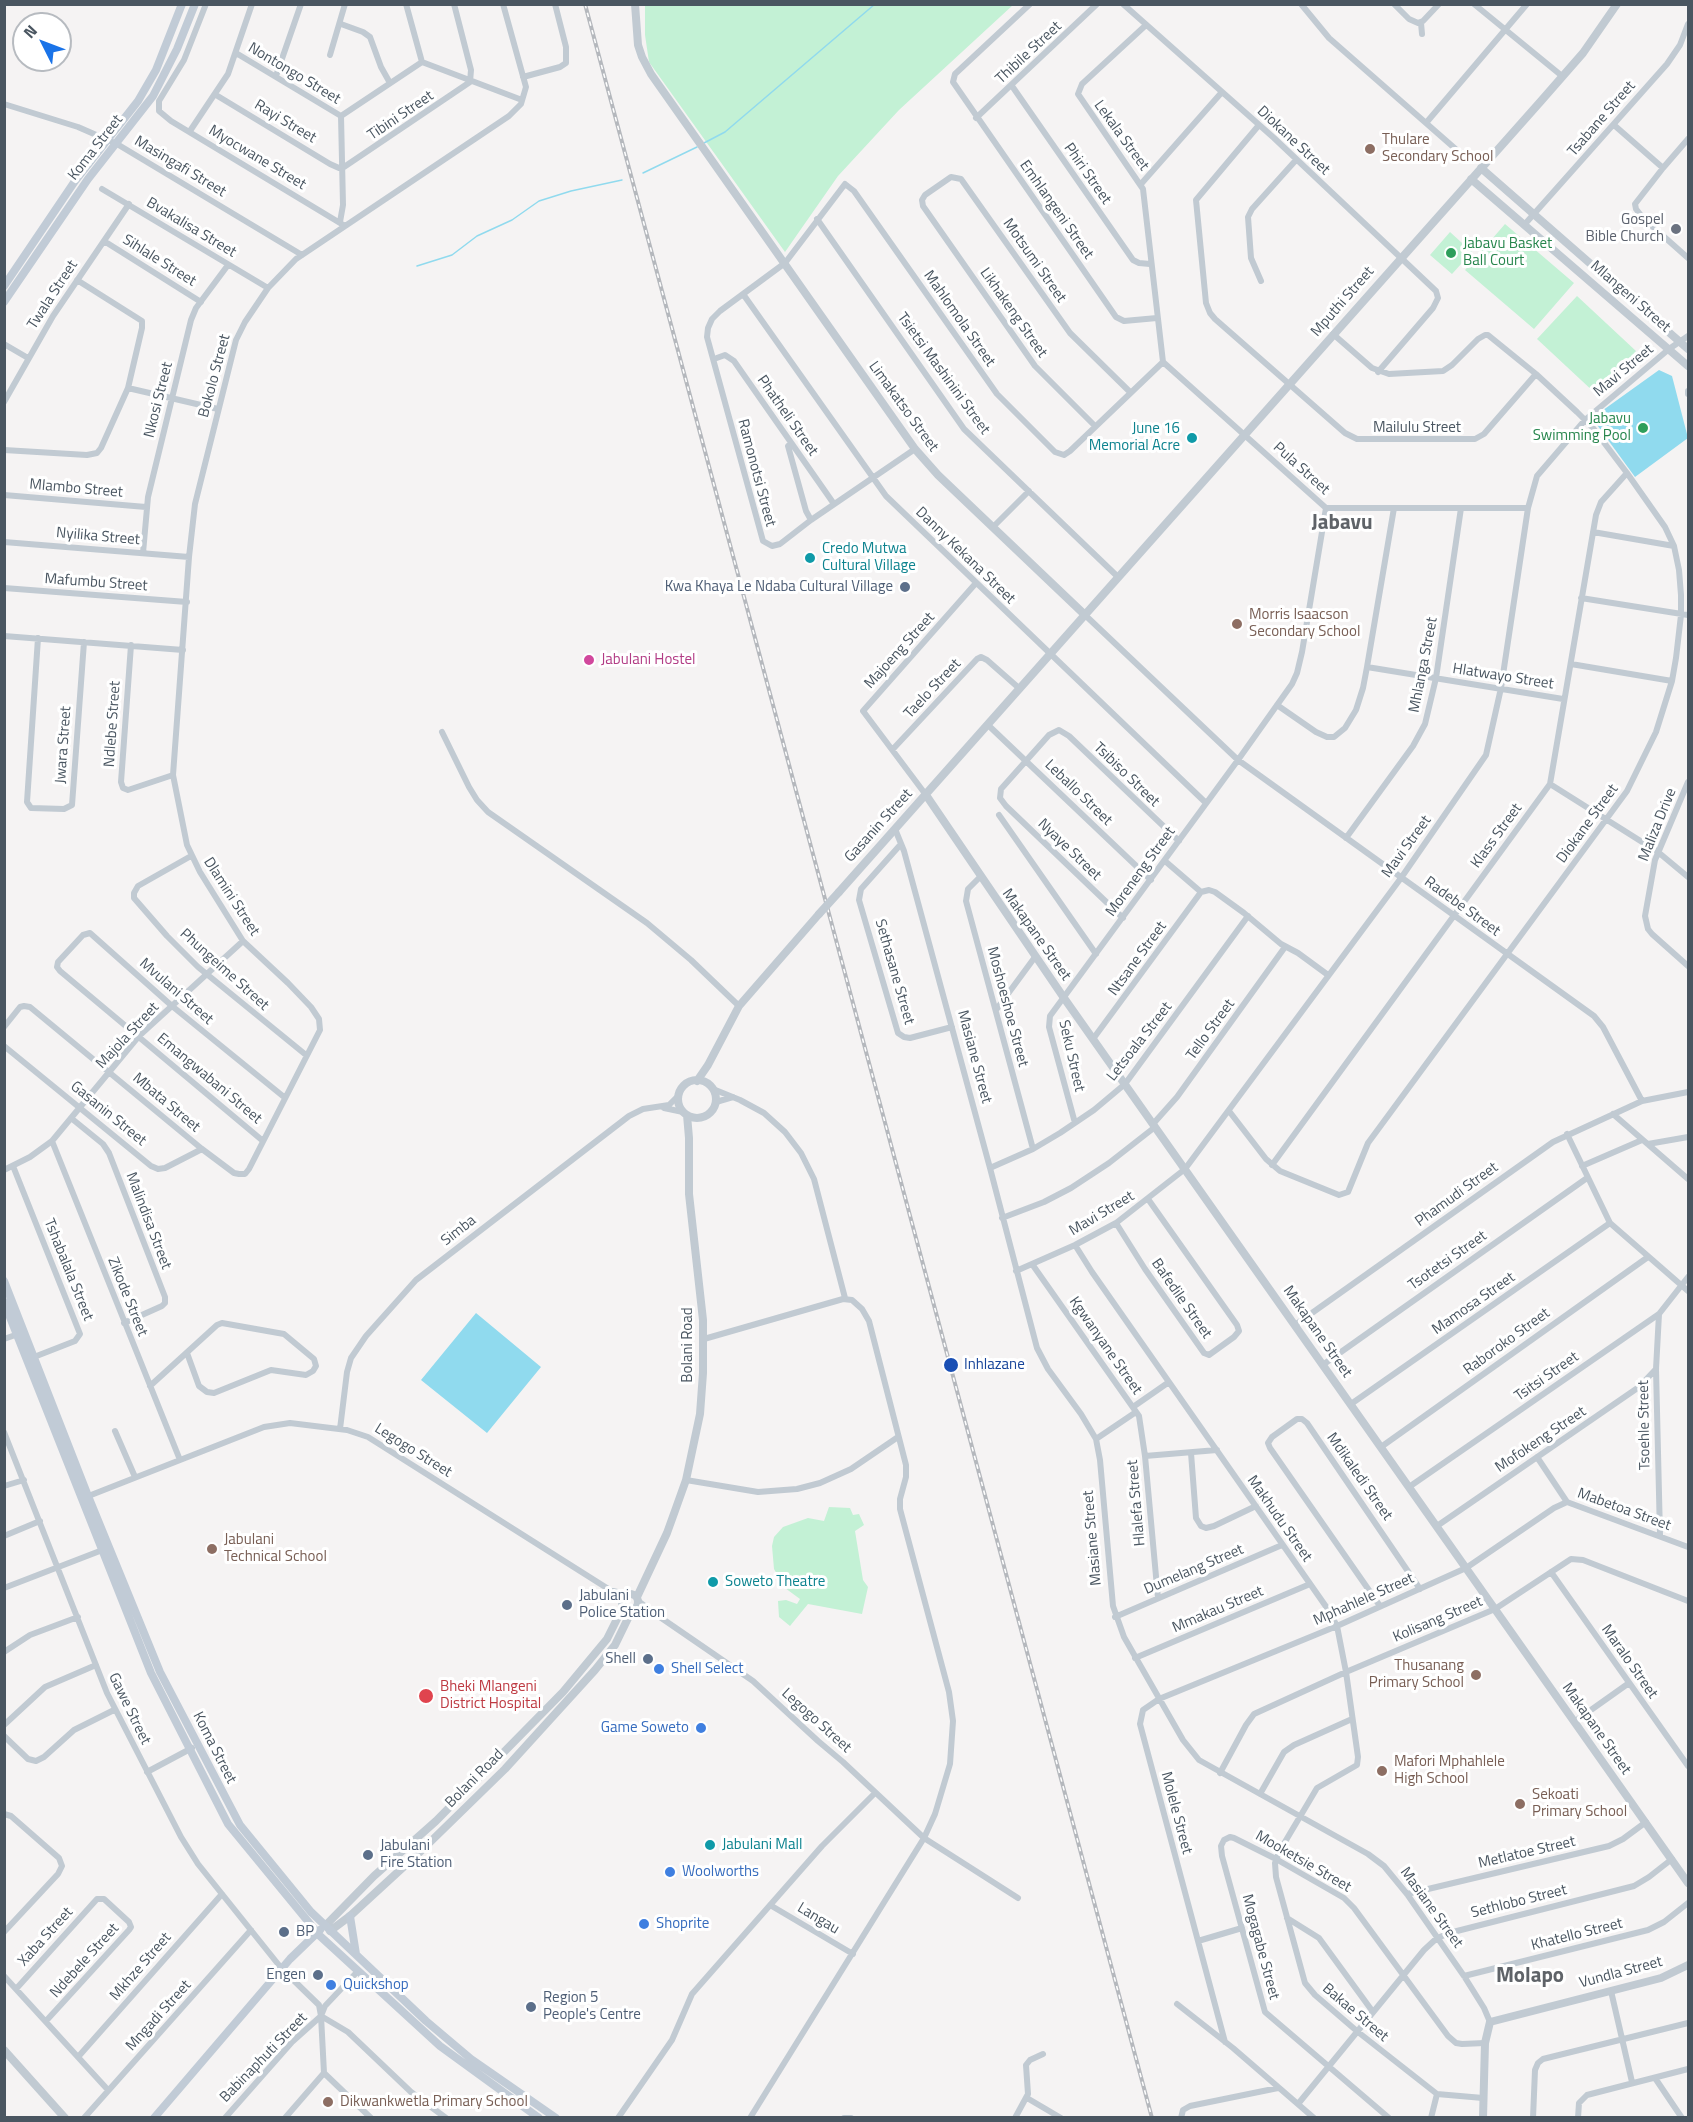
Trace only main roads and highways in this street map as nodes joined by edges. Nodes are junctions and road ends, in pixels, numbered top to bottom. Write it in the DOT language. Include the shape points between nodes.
graph roads {
  1 [pos="182,4"];
  2 [pos="195,4"];
  3 [pos="113,142"];
  4 [pos="4,286"];
  5 [pos="4,302"];
  6 [pos="4,1281"];
  7 [pos="4,1302"];
  8 [pos="21,1333"];
  9 [pos="85,1497"];
  10 [pos="194,1747"];
  11 [pos="350,1916"];
  12 [pos="328,1928"];
  13 [pos="318,1935"];
  14 [pos="356,1954"];
  15 [pos="153,2118"];
  16 [pos="539,2118"];
  17 [pos="556,2118"];
  1 -- 3 [label="main road, Koma Street" via="156,70"];
  2 -- 3 [label="main road, Koma Street" via="177,49 145,108"];
  3 -- 4 [label="main road, Koma Street" via="75,181"];
  3 -- 5 [label="main road, Koma Street"];
  6 -- 8 [label="main road, Koma Street"];
  7 -- 8 [label="main road, Koma Street"];
  8 -- 9 [label="main road, Koma Street"];
  8 -- 9 [label="main road, Koma Street" via="34,1357"];
  9 -- 10 [label="main road, Koma Street" via="154,1680"];
  10 -- 12 [label="main road, Koma Street" via="240,1825"];
  10 -- 13 [label="main road, Koma Street" via="228,1824"];
  11 -- 14 [label="main road"];
  12 -- 13 [label="main road, Bolani Road"];
  12 -- 14 [label="main road, Koma Street"];
  13 -- 15 [label="main road, Bolani Road" via="282,1969"];
  13 -- 16 [label="main road, Koma Street" via="440,2046"];
  14 -- 17 [label="main road, Koma Street" via="442,2036"];
}
